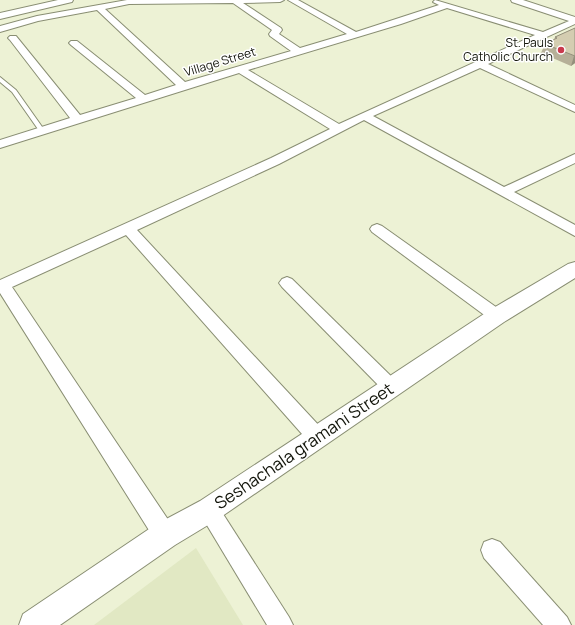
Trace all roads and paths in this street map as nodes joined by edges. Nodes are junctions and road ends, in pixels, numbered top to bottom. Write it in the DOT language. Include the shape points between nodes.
graph roads {
  1 [pos="280,0"];
  2 [pos="292,0"];
  3 [pos="431,0"];
  4 [pos="515,0"];
  5 [pos="65,1"];
  6 [pos="128,1"];
  7 [pos="235,1"];
  8 [pos="259,1"];
  9 [pos="447,5"];
  10 [pos="98,7"];
  11 [pos="70,12"];
  12 [pos="0,16"];
  13 [pos="575,20"];
  14 [pos="0,29"];
  15 [pos="355,35"];
  16 [pos="543,35"];
  17 [pos="13,38"];
  18 [pos="74,43"];
  19 [pos="299,52"];
  20 [pos="480,64"];
  21 [pos="240,70"];
  22 [pos="0,79"];
  23 [pos="183,86"];
  24 [pos="144,98"];
  25 [pos="575,109"];
  26 [pos="364,116"];
  27 [pos="77,120"];
  28 [pos="338,129"];
  29 [pos="42,131"];
  30 [pos="0,144"];
  31 [pos="575,158"];
  32 [pos="504,192"];
  33 [pos="128,229"];
  34 [pos="378,230"];
  35 [pos="575,231"];
  36 [pos="575,269"];
  37 [pos="287,283"];
  38 [pos="2,285"];
  39 [pos="497,316"];
  40 [pos="391,387"];
  41 [pos="318,437"];
  42 [pos="209,510"];
  43 [pos="165,535"];
  44 [pos="492,550"];
  45 [pos="34,625"];
  46 [pos="281,625"];
  47 [pos="559,625"];
  1 -- 8 [label="street"];
  2 -- 15 [label="street"];
  3 -- 9 [label="street"];
  4 -- 13 [label="street"];
  5 -- 11 [label="street"];
  5 -- 12 [label="street"];
  6 -- 7 [label="street"];
  6 -- 10 [label="street"];
  7 -- 8 [label="street"];
  7 -- 19 [label="street" via="278,30 273,34"];
  9 -- 15 [label="street, Village Street"];
  9 -- 16 [label="street"];
  10 -- 11 [label="street"];
  10 -- 23 [label="street"];
  11 -- 14 [label="street"];
  13 -- 16 [label="street"];
  15 -- 19 [label="street, Village Street"];
  16 -- 20 [label="street"];
  17 -- 27 [label="street"];
  18 -- 24 [label="street"];
  19 -- 21 [label="street, Village Street"];
  20 -- 25 [label="street"];
  20 -- 26 [label="street"];
  21 -- 23 [label="street, Village Street"];
  21 -- 28 [label="street"];
  22 -- 29 [label="lane" via="14,91"];
  23 -- 24 [label="street, Village Street"];
  24 -- 27 [label="street, Village Street"];
  26 -- 28 [label="street"];
  26 -- 32 [label="street"];
  27 -- 29 [label="street, Village Street"];
  28 -- 33 [label="street"];
  29 -- 30 [label="street, Village Street"];
  31 -- 32 [label="street"];
  32 -- 35 [label="street"];
  33 -- 38 [label="street"];
  33 -- 41 [label="street"];
  34 -- 39 [label="street"];
  36 -- 39 [label="street, Seshachala gramani Street"];
  37 -- 40 [label="street"];
  38 -- 43 [label="street"];
  39 -- 40 [label="street, Seshachala gramani Street"];
  40 -- 41 [label="street, Seshachala gramani Street"];
  41 -- 42 [label="street, Seshachala gramani Street"];
  42 -- 43 [label="street, Seshachala gramani Street"];
  42 -- 46 [label="street"];
  43 -- 45 [label="street, Seshachala gramani Street"];
  44 -- 47 [label="street"];
}
